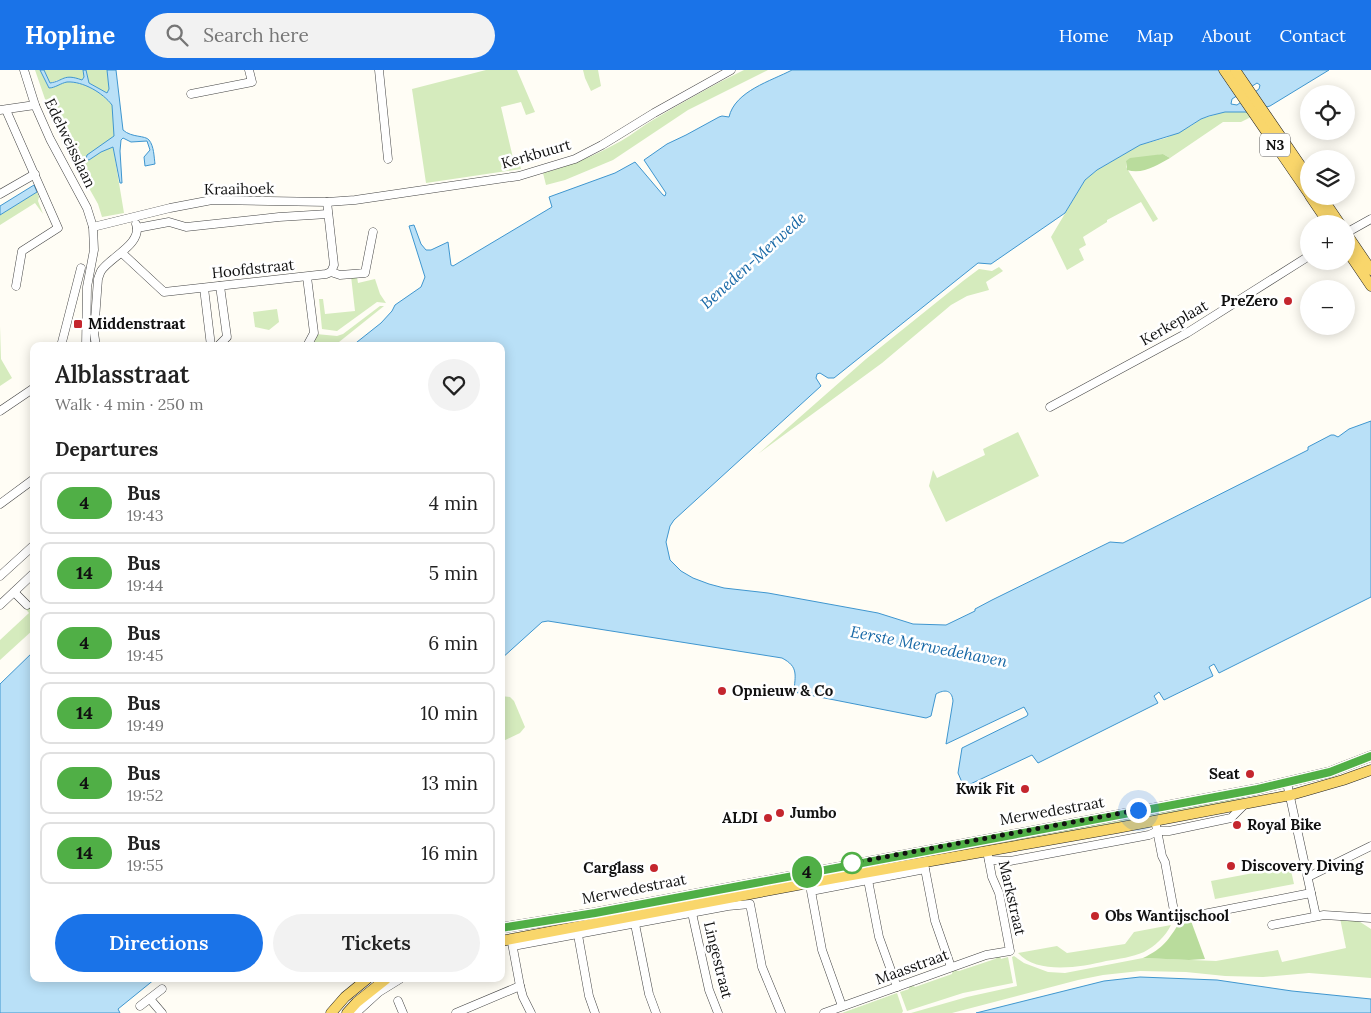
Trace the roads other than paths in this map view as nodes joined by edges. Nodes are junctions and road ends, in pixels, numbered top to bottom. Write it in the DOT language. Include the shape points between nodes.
graph roads {
  1 [pos="24,70"];
  2 [pos="249,70"];
  3 [pos="379,70"];
  4 [pos="731,70"];
  5 [pos="1224,70"];
  6 [pos="1235,70"];
  7 [pos="192,94"];
  8 [pos="35,105"];
  9 [pos="3,110"];
  10 [pos="388,159"];
  11 [pos="1300,165"];
  12 [pos="35,174"];
  13 [pos="1300,182"];
  14 [pos="0,194"];
  15 [pos="327,202"];
  16 [pos="328,214"];
  17 [pos="134,217"];
  18 [pos="1371,218"];
  19 [pos="93,227"];
  20 [pos="137,228"];
  21 [pos="1355,228"];
  22 [pos="373,232"];
  23 [pos="1355,246"];
  24 [pos="122,253"];
  25 [pos="1300,262"];
  26 [pos="1355,262"];
  27 [pos="82,268"];
  28 [pos="1371,270"];
  29 [pos="331,272"];
  30 [pos="307,277"];
  31 [pos="16,286"];
  32 [pos="220,286"];
  33 [pos="1371,286"];
  34 [pos="204,288"];
  35 [pos="62,342"];
  36 [pos="86,342"];
  37 [pos="95,342"];
  38 [pos="211,342"];
  39 [pos="222,342"];
  40 [pos="309,342"];
  41 [pos="30,391"];
  42 [pos="1050,407"];
  43 [pos="0,411"];
  44 [pos="30,482"];
  45 [pos="0,504"];
  46 [pos="30,549"];
  47 [pos="0,576"];
  48 [pos="30,577"];
  49 [pos="14,592"];
  50 [pos="0,605"];
  51 [pos="27,605"];
  52 [pos="1370,754"];
  53 [pos="1371,770"];
  54 [pos="1287,783"];
  55 [pos="1291,795"];
  56 [pos="1245,803"];
  57 [pos="1155,820"];
  58 [pos="1158,831"];
  59 [pos="1371,846"];
  60 [pos="941,847"];
  61 [pos="988,855"];
  62 [pos="937,860"];
  63 [pos="924,869"];
  64 [pos="1308,877"];
  65 [pos="772,878"];
  66 [pos="868,880"];
  67 [pos="838,881"];
  68 [pos="774,890"];
  69 [pos="1311,893"];
  70 [pos="737,897"];
  71 [pos="728,906"];
  72 [pos="692,913"];
  73 [pos="587,914"];
  74 [pos="1316,916"];
  75 [pos="1371,918"];
  76 [pos="635,924"];
  77 [pos="1272,925"];
  78 [pos="588,926"];
  79 [pos="505,927"];
  80 [pos="578,935"];
  81 [pos="508,942"];
  82 [pos="1010,950"];
  83 [pos="951,968"];
  84 [pos="363,982"];
  85 [pos="382,982"];
  86 [pos="395,982"];
  87 [pos="520,986"];
  88 [pos="897,987"];
  89 [pos="162,989"];
  90 [pos="150,999"];
  91 [pos="398,1001"];
  92 [pos="140,1006"];
  93 [pos="842,1006"];
  94 [pos="162,1013"];
  95 [pos="331,1013"];
  96 [pos="347,1013"];
  97 [pos="356,1013"];
  98 [pos="403,1013"];
  99 [pos="456,1013"];
  100 [pos="531,1013"];
  101 [pos="595,1013"];
  102 [pos="656,1013"];
  103 [pos="718,1013"];
  104 [pos="781,1013"];
  105 [pos="824,1013"];
  1 -- 8 [label="street, Edelweisslaan"];
  2 -- 7 [label="street" via="252,82"];
  3 -- 10 [label="street"];
  4 -- 15 [label="street, Kerkbuurt" via="602,145 556,166 519,176"];
  5 -- 13 [label="main road, N3"];
  6 -- 11 [label="main road, N3"];
  8 -- 9 [label="street"];
  8 -- 19 [label="street, Edelweisslaan" via="87,208"];
  9 -- 12 [label="street"];
  12 -- 14 [label="street"];
  12 -- 31 [label="street" via="58,228 22,251"];
  15 -- 16 [label="street"];
  15 -- 17 [label="street, Kraaihoek" via="212,200"];
  16 -- 20 [label="street" via="186,228 169,222"];
  16 -- 29 [label="street" via="334,266"];
  17 -- 19 [label="street, Kraaihoek"];
  17 -- 20 [label="street"];
  18 -- 21 [label="street"];
  19 -- 36 [label="street, Edelweisslaan"];
  20 -- 24 [label="street" via="136,236"];
  22 -- 29 [label="street, Hoofdstraat" via="365,273 340,275"];
  23 -- 28 [label="main road"];
  24 -- 34 [label="street, Hoofdstraat" via="164,292"];
  24 -- 37 [label="street" via="101,271 98,279"];
  25 -- 42 [label="street, Kerkeplaat" via="1187,333"];
  26 -- 33 [label="main road"];
  27 -- 35 [label="street"];
  29 -- 30 [label="street, Hoofdstraat"];
  30 -- 32 [label="street, Hoofdstraat"];
  30 -- 40 [label="street" via="314,333"];
  32 -- 34 [label="street, Hoofdstraat"];
  32 -- 39 [label="street" via="227,337"];
  34 -- 38 [label="street"];
  41 -- 43 [label="street"];
  44 -- 45 [label="street"];
  46 -- 47 [label="street"];
  48 -- 49 [label="street"];
  49 -- 50 [label="street"];
  49 -- 51 [label="street"];
  52 -- 54 [label="main road, Merwedestraat" via="1330,772"];
  53 -- 55 [label="main road, Merwedestraat"];
  54 -- 55 [label="street"];
  54 -- 60 [label="main road, Merwedestraat"];
  55 -- 56 [label="main road, Merwedestraat"];
  55 -- 64 [label="street"];
  56 -- 57 [label="main road, Merwedestraat"];
  56 -- 58 [label="street" via="1230,818"];
  57 -- 58 [label="street"];
  57 -- 61 [label="main road, Merwedestraat"];
  58 -- 61 [label="street" via="1010,861"];
  58 -- 69 [label="street" via="1178,919"];
  59 -- 64 [label="street"];
  60 -- 62 [label="street"];
  60 -- 65 [label="main road, Merwedestraat"];
  61 -- 62 [label="main road, Merwedestraat"];
  61 -- 82 [label="street, Markstraat"];
  62 -- 63 [label="street"];
  62 -- 67 [label="main road, Merwedestraat"];
  63 -- 66 [label="street, Merwedestraat"];
  63 -- 83 [label="street" via="935,921"];
  64 -- 69 [label="street"];
  65 -- 68 [label="street"];
  65 -- 73 [label="main road, Merwedestraat"];
  66 -- 67 [label="street, Merwedestraat"];
  66 -- 88 [label="street" via="879,937"];
  67 -- 68 [label="main road, Merwedestraat"];
  67 -- 93 [label="street, Merwedestraat" via="811,891 822,950"];
  68 -- 70 [label="main road, Merwedestraat"];
  69 -- 74 [label="street"];
  70 -- 71 [label="street"];
  70 -- 78 [label="main road, Merwedestraat"];
  71 -- 72 [label="street"];
  71 -- 104 [label="street" via="750,904 762,967"];
  72 -- 76 [label="street"];
  72 -- 103 [label="street, Lingestraat" via="708,990"];
  73 -- 78 [label="street"];
  73 -- 79 [label="main road, Merwedestraat"];
  74 -- 75 [label="street"];
  74 -- 77 [label="street"];
  76 -- 80 [label="street"];
  76 -- 102 [label="street"];
  78 -- 81 [label="main road, Merwedestraat"];
  80 -- 81 [label="street"];
  80 -- 101 [label="street"];
  81 -- 87 [label="street"];
  82 -- 83 [label="street, Maasstraat"];
  83 -- 88 [label="street, Maasstraat"];
  84 -- 95 [label="main road"];
  85 -- 96 [label="main road"];
  86 -- 97 [label="street"];
  87 -- 99 [label="street"];
  87 -- 100 [label="street"];
  88 -- 93 [label="street, Maasstraat"];
  89 -- 90 [label="street"];
  90 -- 92 [label="street"];
  90 -- 94 [label="street"];
  91 -- 98 [label="street"];
  93 -- 105 [label="street, Maasstraat"];
}
